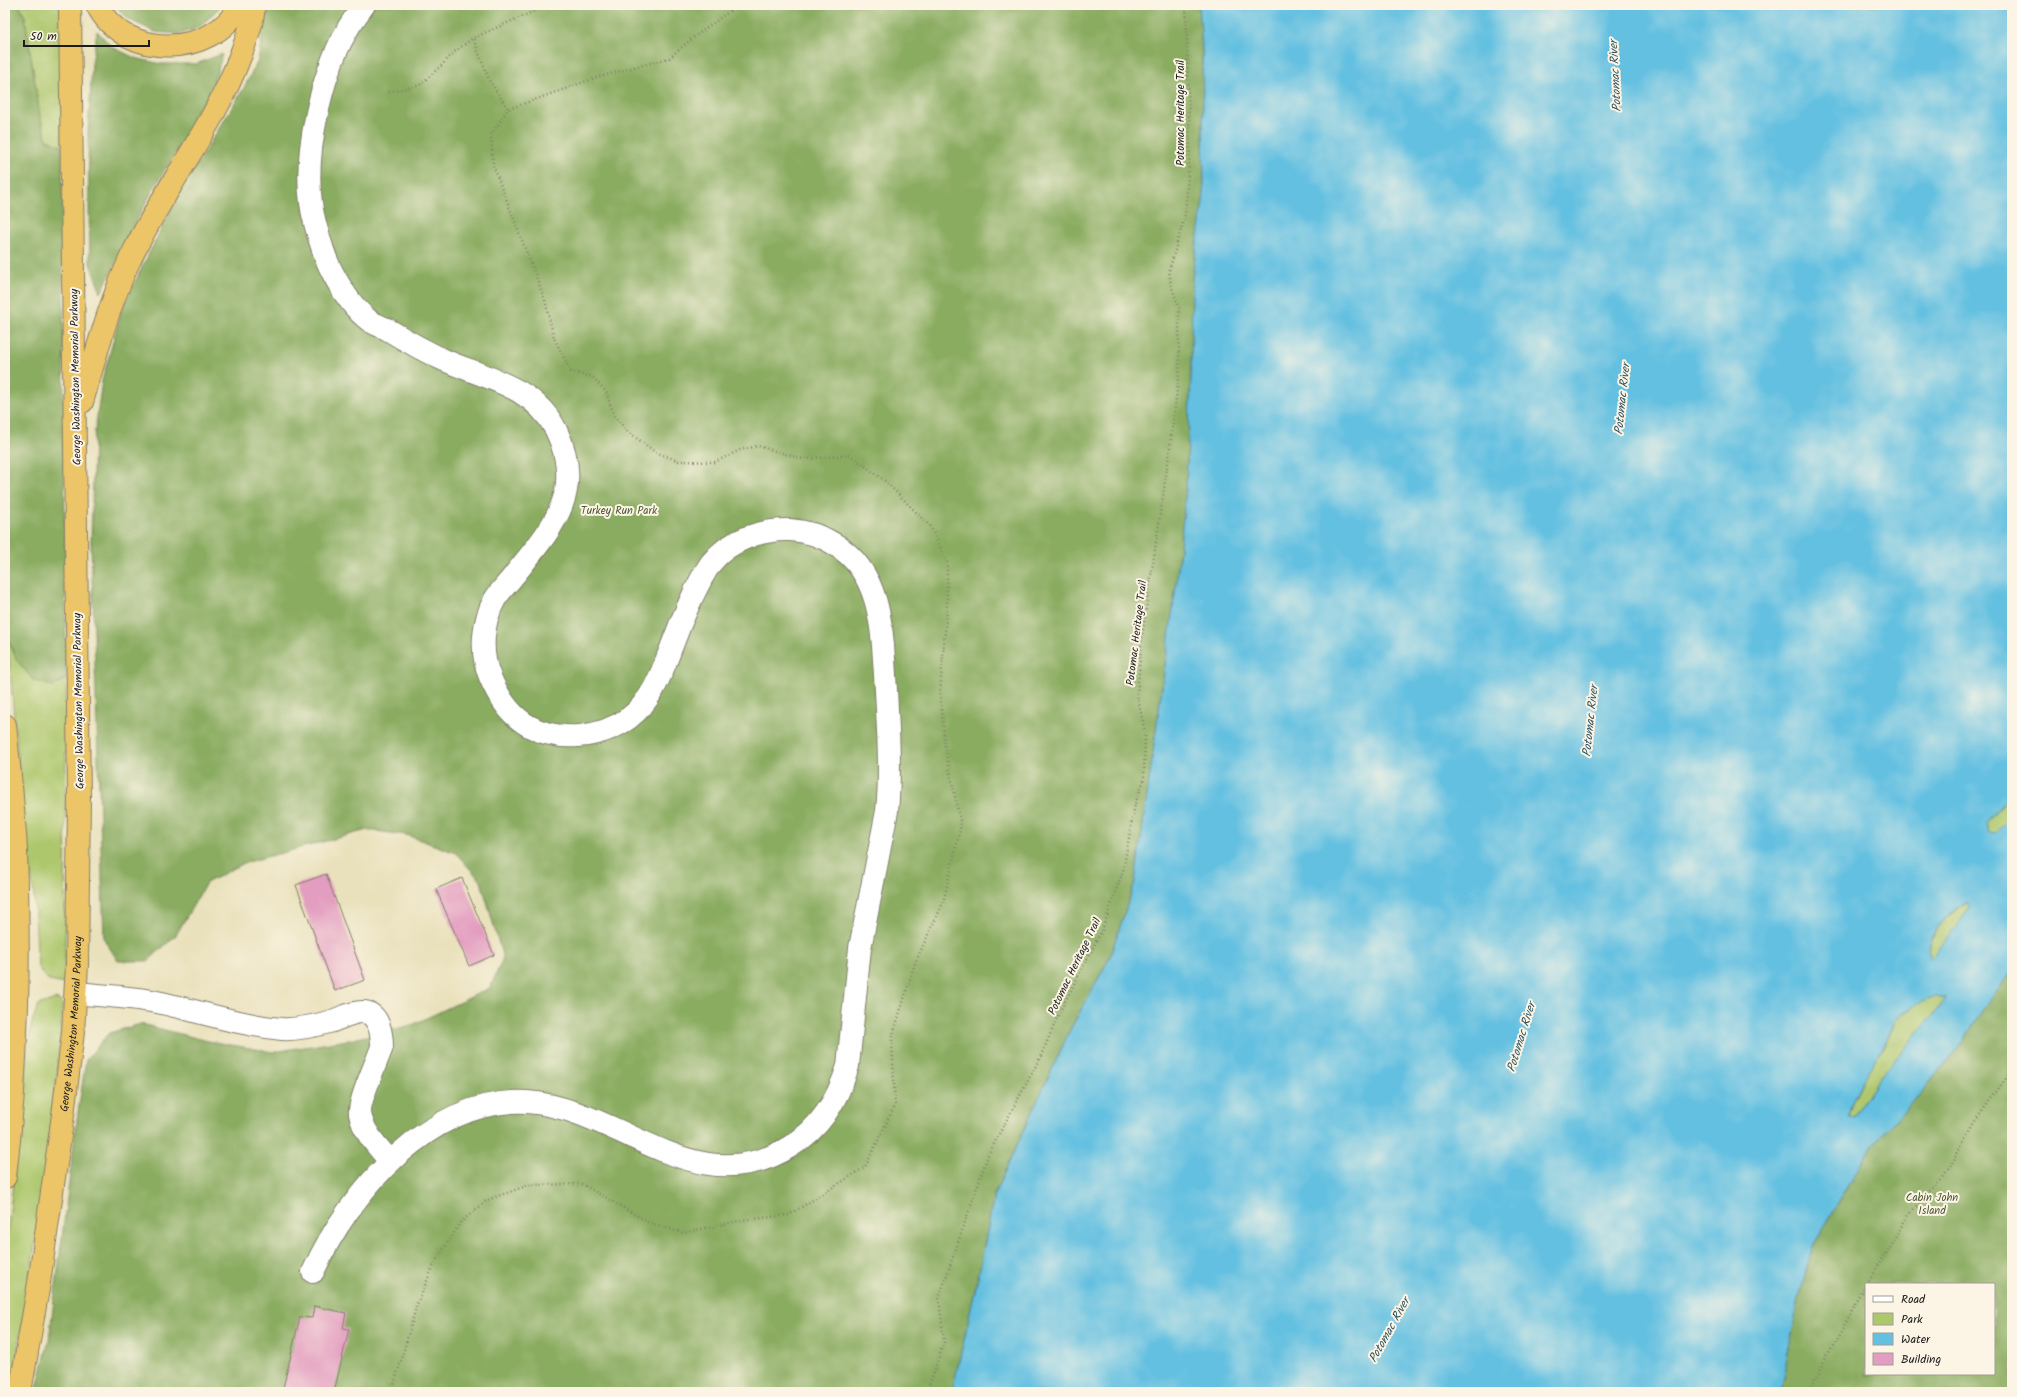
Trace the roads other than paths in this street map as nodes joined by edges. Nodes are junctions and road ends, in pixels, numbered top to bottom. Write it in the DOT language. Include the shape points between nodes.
graph roads {
  1 [pos="70,5"];
  2 [pos="97,5"];
  3 [pos="240,5"];
  4 [pos="254,5"];
  5 [pos="364,5"];
  6 [pos="76,425"];
  7 [pos="5,725"];
  8 [pos="76,993"];
  9 [pos="390,1162"];
  10 [pos="5,1177"];
  11 [pos="313,1272"];
  12 [pos="20,1392"];
  1 -- 6 [label="highway, George Washington Memorial Parkway"];
  2 -- 3 [label="highway" via="110,22 124,34 141,42 178,46 213,33"];
  4 -- 6 [label="highway" via="254,15 235,70 220,101 145,229 113,297"];
  5 -- 9 [label="lane" via="346,31 332,62 317,116 311,151 311,205 327,262 338,283 366,318 444,360 501,382 523,392 533,400 556,429 566,458 567,488 562,509 550,530 496,599 484,632 487,670 494,688 505,705 532,728 554,735 574,737 594,734 629,718 645,703 656,685 676,635 711,563 723,551 748,537 769,531 807,532 827,539 857,562 868,578 875,596 881,628 890,754 887,811 860,948 848,1066 833,1105 800,1141 784,1151 754,1162 707,1165 673,1156 573,1111 543,1104 507,1102 464,1113 443,1123 411,1144"];
  6 -- 8 [label="highway, George Washington Memorial Parkway" via="79,798"];
  7 -- 10 [label="highway" via="16,850 18,992 15,1069"];
  8 -- 9 [label="lane" via="156,1002 241,1023 283,1029 302,1028 357,1013 372,1015 382,1038 382,1047 362,1099 360,1114 371,1138"];
  8 -- 12 [label="highway, George Washington Memorial Parkway" via="61,1131"];
  9 -- 11 [label="lane" via="340,1220"];
}
